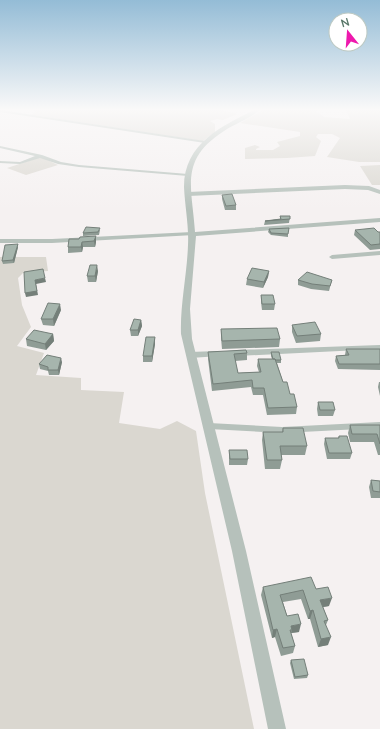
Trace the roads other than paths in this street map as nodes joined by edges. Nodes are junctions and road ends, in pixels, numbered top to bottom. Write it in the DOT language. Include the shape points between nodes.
graph roads {
  1 [pos="204,143"];
  2 [pos="0,146"];
  3 [pos="40,156"];
  4 [pos="0,162"];
  5 [pos="188,175"];
  6 [pos="380,192"];
  7 [pos="188,194"];
  8 [pos="380,220"];
  9 [pos="192,234"];
  10 [pos="0,241"];
  11 [pos="380,252"];
  12 [pos="332,257"];
  13 [pos="380,347"];
  14 [pos="190,355"];
  15 [pos="380,425"];
  16 [pos="209,426"];
  17 [pos="277,729"];
  1 -- 5 [label="street" via="195,153"];
  2 -- 3 [label="street"];
  3 -- 4 [label="street" via="20,163"];
  3 -- 5 [label="street" via="79,166"];
  5 -- 7 [label="street"];
  6 -- 7 [label="street" via="369,188 345,187"];
  7 -- 9 [label="street"];
  8 -- 9 [label="street"];
  9 -- 10 [label="street"];
  9 -- 14 [label="street" via="186,323"];
  11 -- 12 [label="street"];
  13 -- 14 [label="street"];
  14 -- 16 [label="street"];
  15 -- 16 [label="street" via="282,430"];
  16 -- 17 [label="street"];
}
